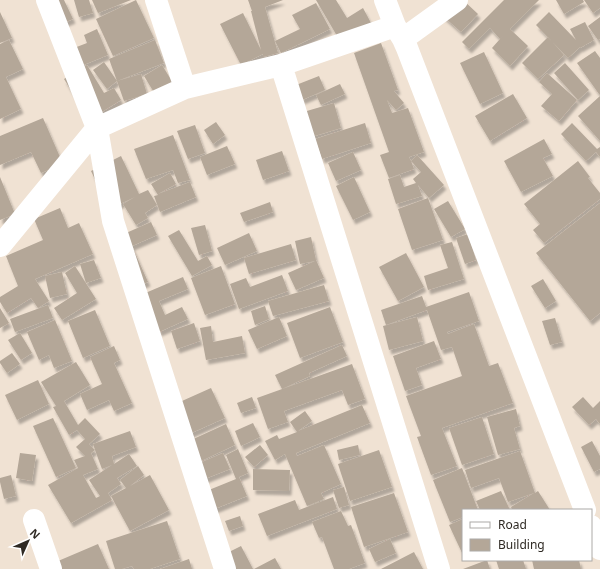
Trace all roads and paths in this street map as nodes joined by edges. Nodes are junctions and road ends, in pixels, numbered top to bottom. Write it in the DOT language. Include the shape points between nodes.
graph roads {
  1 [pos="47,0"];
  2 [pos="156,0"];
  3 [pos="385,0"];
  4 [pos="457,0"];
  5 [pos="399,33"];
  6 [pos="281,65"];
  7 [pos="185,88"];
  8 [pos="97,128"];
  9 [pos="0,246"];
  10 [pos="585,509"];
  11 [pos="34,520"];
  12 [pos="592,529"];
  13 [pos="600,549"];
  14 [pos="51,569"];
  15 [pos="225,569"];
  16 [pos="439,569"];
  1 -- 8 [label="street"];
  2 -- 7 [label="street"];
  3 -- 5 [label="street"];
  4 -- 5 [label="street"];
  5 -- 6 [label="street"];
  5 -- 10 [label="street"];
  6 -- 7 [label="street"];
  6 -- 16 [label="street"];
  7 -- 8 [label="street"];
  8 -- 9 [label="street"];
  8 -- 15 [label="street" via="113,221"];
  11 -- 14 [label="street"];
  12 -- 13 [label="street"];
}
